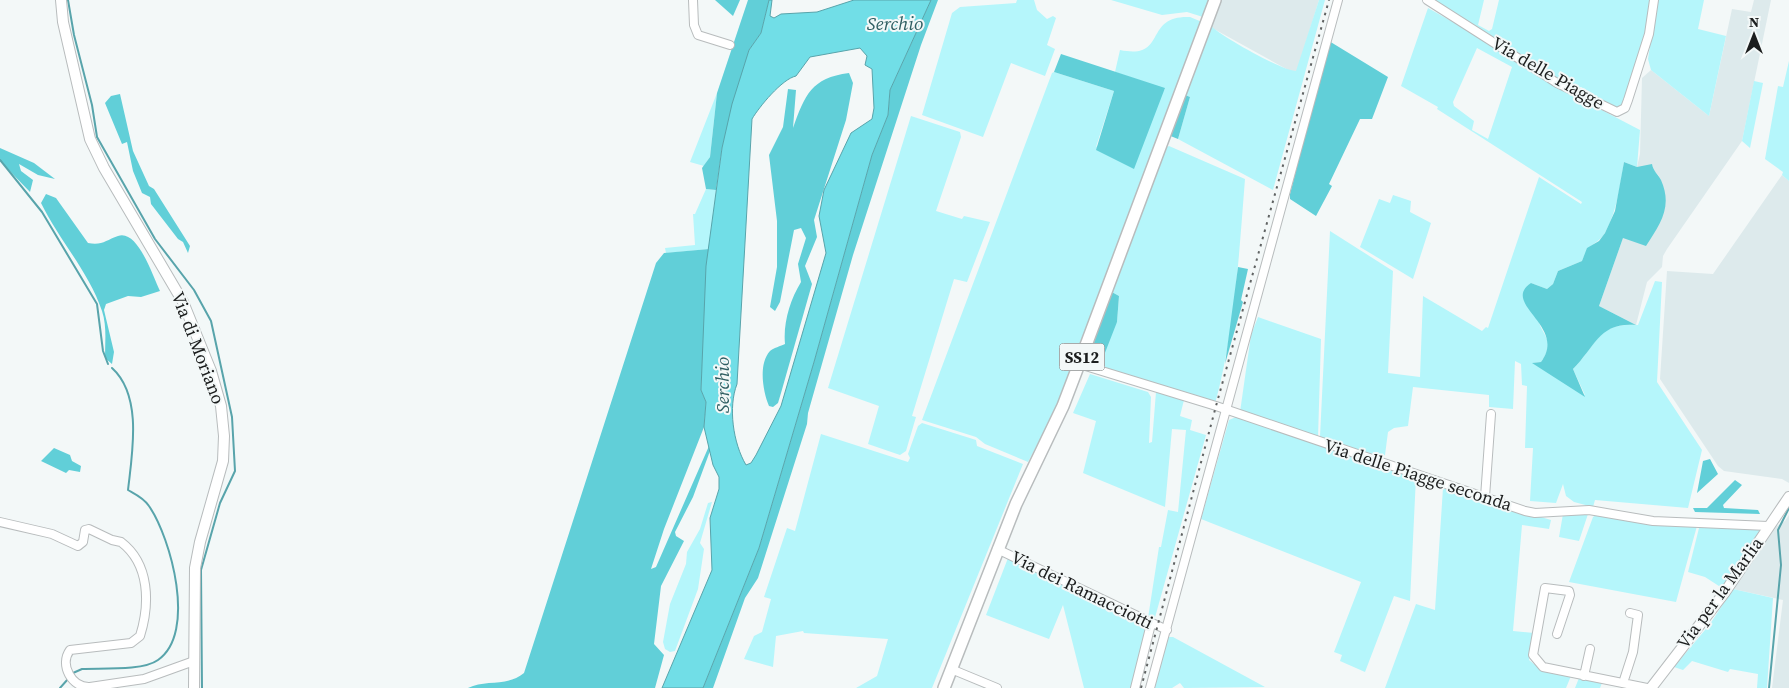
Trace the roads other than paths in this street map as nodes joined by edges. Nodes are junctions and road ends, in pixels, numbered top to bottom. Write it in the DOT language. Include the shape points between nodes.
graph roads {
  1 [pos="61,0"];
  2 [pos="693,0"];
  3 [pos="1215,0"];
  4 [pos="1338,0"];
  5 [pos="1427,0"];
  6 [pos="1654,0"];
  7 [pos="730,45"];
  8 [pos="1080,364"];
  9 [pos="1225,410"];
  10 [pos="1491,414"];
  11 [pos="1485,497"];
  12 [pos="1789,497"];
  13 [pos="0,522"];
  14 [pos="1768,526"];
  15 [pos="997,549"];
  16 [pos="1630,613"];
  17 [pos="1151,624"];
  18 [pos="1167,630"];
  19 [pos="1557,634"];
  20 [pos="1590,649"];
  21 [pos="194,660"];
  22 [pos="950,672"];
  23 [pos="1584,676"];
  24 [pos="1623,684"];
  25 [pos="194,688"];
  26 [pos="940,688"];
  27 [pos="944,688"];
  28 [pos="997,688"];
  29 [pos="1135,688"];
  30 [pos="1150,688"];
  31 [pos="1647,688"];
  32 [pos="1651,688"];
  1 -- 21 [label="main road, Via di Moriano" via="63,22 90,139 180,295 211,371 221,406 223,461 196,568"];
  2 -- 7 [label="street" via="694,25 698,35"];
  3 -- 8 [label="main road, SS12"];
  4 -- 9 [label="street"];
  5 -- 6 [label="street, Via delle Piagge" via="1557,83 1617,112 1625,108 1628,100 1649,34"];
  8 -- 9 [label="street, Via delle Piagge seconda"];
  8 -- 15 [label="main road, SS12"];
  9 -- 11 [label="street, Via delle Piagge seconda"];
  9 -- 18 [label="street"];
  10 -- 11 [label="street"];
  11 -- 14 [label="street, Via delle Piagge seconda" via="1535,513 1589,510 1653,521"];
  12 -- 14 [label="main road, Via per la Marlia"];
  13 -- 21 [label="street" via="52,534 78,546 83,542 85,530 89,529 121,542 138,560 147,595 140,636 131,643 70,650 65,659 69,675 84,687 144,679"];
  14 -- 32 [label="main road, Via per la Marlia" via="1725,592"];
  15 -- 17 [label="street, Via dei Ramacciotti"];
  15 -- 22 [label="main road, SS12"];
  16 -- 24 [label="street" via="1638,615 1633,652"];
  17 -- 18 [label="street, Via dei Ramacciotti"];
  17 -- 29 [label="street"];
  18 -- 30 [label="street"];
  19 -- 23 [label="street" via="1569,591 1545,588 1534,658 1546,668"];
  20 -- 23 [label="street"];
  21 -- 25 [label="main road, Via di Moriano"];
  22 -- 26 [label="street"];
  22 -- 27 [label="main road, SS12"];
  22 -- 28 [label="street"];
  23 -- 24 [label="street"];
  24 -- 31 [label="street"];
}
